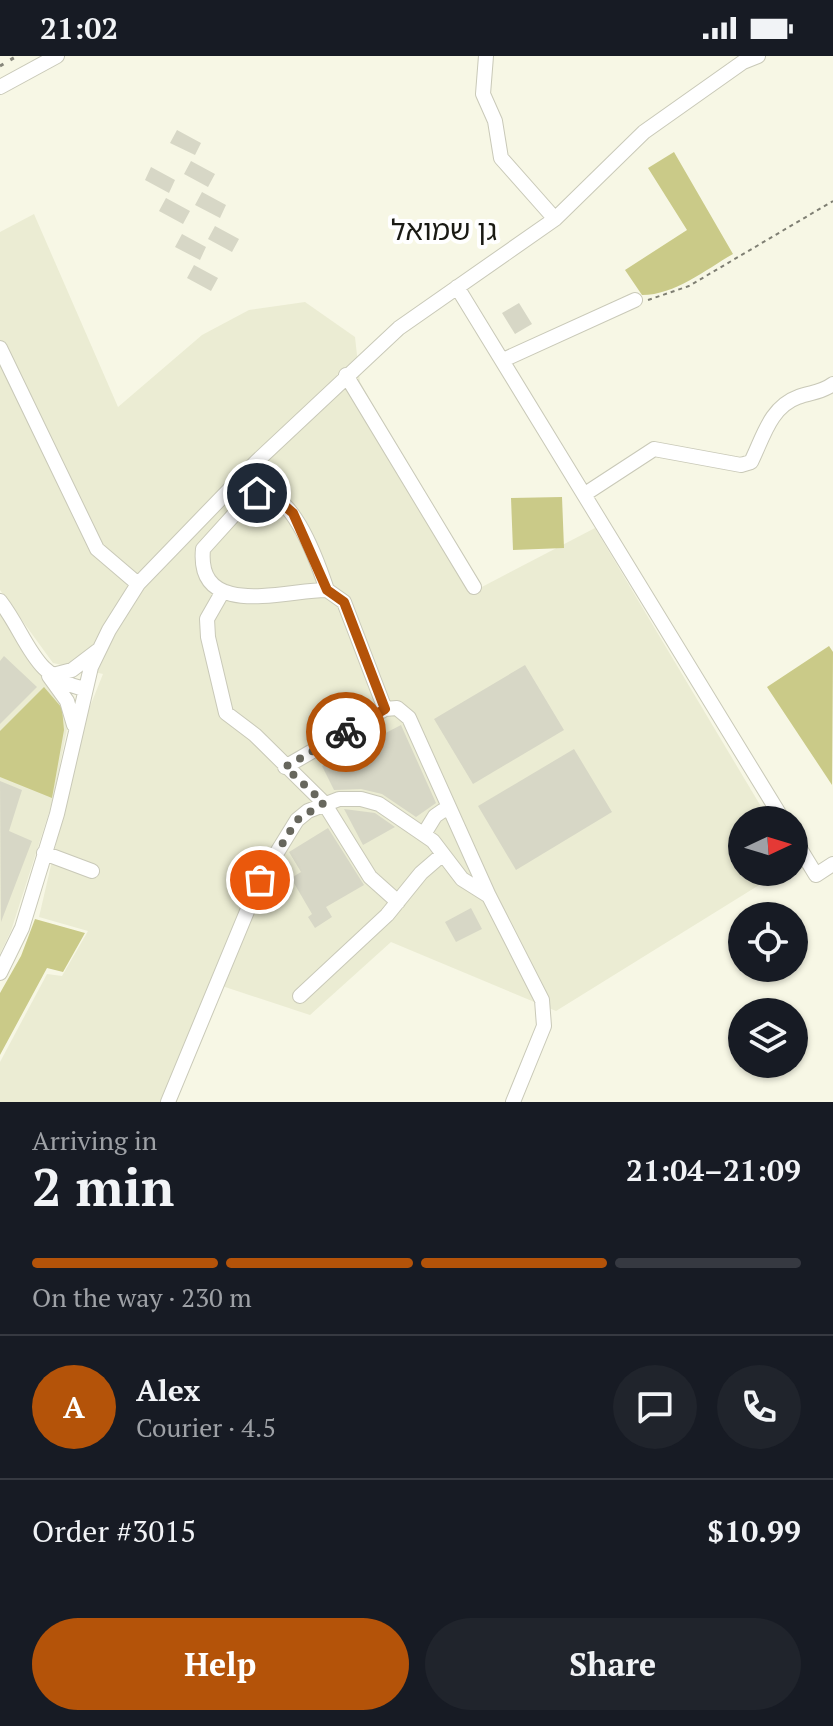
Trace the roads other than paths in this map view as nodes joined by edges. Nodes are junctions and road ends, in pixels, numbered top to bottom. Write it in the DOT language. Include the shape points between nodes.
graph roads {
  1 [pos="57,56"];
  2 [pos="486,56"];
  3 [pos="758,56"];
  4 [pos="0,87"];
  5 [pos="555,219"];
  6 [pos="457,287"];
  7 [pos="635,300"];
  8 [pos="0,348"];
  9 [pos="503,360"];
  10 [pos="346,375"];
  11 [pos="833,384"];
  12 [pos="585,494"];
  13 [pos="138,584"];
  14 [pos="474,587"];
  15 [pos="327,590"];
  16 [pos="223,591"];
  17 [pos="0,601"];
  18 [pos="97,651"];
  19 [pos="49,676"];
  20 [pos="85,689"];
  21 [pos="385,709"];
  22 [pos="75,733"];
  23 [pos="285,767"];
  24 [pos="324,803"];
  25 [pos="774,806"];
  26 [pos="448,807"];
  27 [pos="424,834"];
  28 [pos="44,853"];
  29 [pos="443,854"];
  30 [pos="808,862"];
  31 [pos="833,864"];
  32 [pos="92,871"];
  33 [pos="489,896"];
  34 [pos="398,902"];
  35 [pos="5,954"];
  36 [pos="0,973"];
  37 [pos="300,996"];
  38 [pos="168,1102"];
  39 [pos="513,1102"];
  1 -- 4 [label="street"];
  2 -- 5 [label="street" via="483,94 495,121 501,158"];
  3 -- 5 [label="street" via="644,132"];
  5 -- 6 [label="street"];
  6 -- 9 [label="street"];
  6 -- 10 [label="street"];
  7 -- 9 [label="street"];
  8 -- 13 [label="street" via="97,549"];
  9 -- 12 [label="street"];
  10 -- 13 [label="street"];
  10 -- 14 [label="street"];
  11 -- 12 [label="street" via="783,405 751,462 741,465 654,449"];
  12 -- 25 [label="street"];
  13 -- 18 [label="street"];
  15 -- 16 [label="street" via="254,597"];
  15 -- 16 [label="street" via="293,513 265,493 250,497 203,549 208,577"];
  15 -- 21 [label="street" via="344,602"];
  16 -- 23 [label="street" via="207,619 221,700 226,713"];
  17 -- 19 [label="street"];
  18 -- 19 [label="street" via="72,670"];
  18 -- 20 [label="street"];
  19 -- 20 [label="street"];
  19 -- 22 [label="street" via="67,701"];
  20 -- 22 [label="street"];
  21 -- 23 [label="street"];
  21 -- 26 [label="street" via="397,708 409,718"];
  22 -- 28 [label="street"];
  23 -- 24 [label="street"];
  24 -- 27 [label="street" via="370,801"];
  24 -- 34 [label="street" via="370,877"];
  24 -- 38 [label="street" via="297,820 260,880"];
  26 -- 27 [label="street"];
  26 -- 33 [label="street"];
  27 -- 29 [label="street"];
  28 -- 32 [label="street"];
  28 -- 35 [label="street" via="22,928"];
  29 -- 33 [label="street" via="462,879"];
  29 -- 34 [label="street"];
  30 -- 31 [label="street" via="816,875"];
  33 -- 39 [label="street" via="537,988 544,1015 540,1039"];
  34 -- 37 [label="street"];
  35 -- 36 [label="street"];
}
